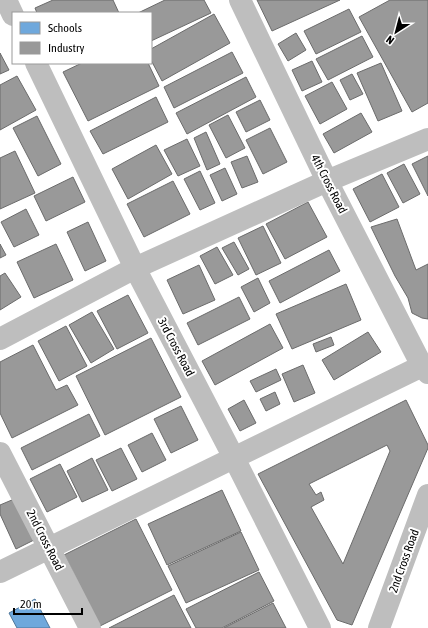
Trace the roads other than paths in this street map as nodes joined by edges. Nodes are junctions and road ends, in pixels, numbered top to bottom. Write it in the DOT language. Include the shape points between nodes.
graph roads {
  1 [pos="6,0"];
  2 [pos="240,0"];
  3 [pos="12,14"];
  4 [pos="36,64"];
  5 [pos="428,139"];
  6 [pos="327,181"];
  7 [pos="135,268"];
  8 [pos="0,339"];
  9 [pos="425,369"];
  10 [pos="0,453"];
  11 [pos="234,458"];
  12 [pos="428,495"];
  13 [pos="49,548"];
  14 [pos="0,572"];
  15 [pos="90,628"];
  16 [pos="320,628"];
  17 [pos="379,628"];
  1 -- 3 [label="street"];
  2 -- 6 [label="street, 4th Cross Road"];
  4 -- 7 [label="street, 3rd Cross Road"];
  5 -- 6 [label="street"];
  6 -- 7 [label="street"];
  6 -- 9 [label="street, 4th Cross Road"];
  7 -- 8 [label="street"];
  7 -- 11 [label="street, 3rd Cross Road"];
  9 -- 11 [label="street"];
  10 -- 13 [label="street, 2nd Cross Road"];
  11 -- 13 [label="street"];
  11 -- 16 [label="street, 3rd Cross Road"];
  12 -- 17 [label="street, 2nd Cross Road"];
  13 -- 14 [label="street"];
  13 -- 15 [label="street, 2nd Cross Road"];
}
